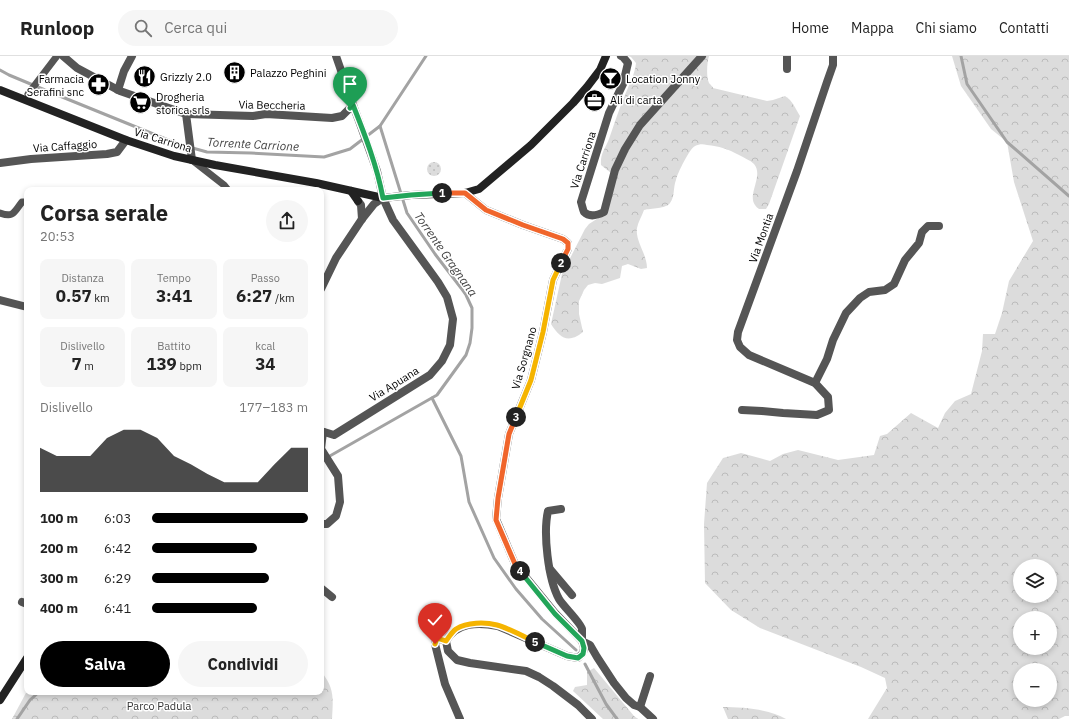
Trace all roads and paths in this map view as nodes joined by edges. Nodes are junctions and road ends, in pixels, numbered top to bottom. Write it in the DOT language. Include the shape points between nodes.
graph roads {
  1 [pos="58,56"];
  2 [pos="63,56"];
  3 [pos="132,56"];
  4 [pos="336,56"];
  5 [pos="606,56"];
  6 [pos="621,56"];
  7 [pos="702,56"];
  8 [pos="787,56"];
  9 [pos="833,56"];
  10 [pos="787,69"];
  11 [pos="0,90"];
  12 [pos="118,90"];
  13 [pos="28,94"];
  14 [pos="353,105"];
  15 [pos="186,114"];
  16 [pos="126,140"];
  17 [pos="192,157"];
  18 [pos="0,163"];
  19 [pos="226,187"];
  20 [pos="314,187"];
  21 [pos="324,188"];
  22 [pos="351,191"];
  23 [pos="465,193"];
  24 [pos="383,198"];
  25 [pos="358,201"];
  26 [pos="24,202"];
  27 [pos="0,213"];
  28 [pos="362,219"];
  29 [pos="939,226"];
  30 [pos="324,284"];
  31 [pos="0,300"];
  32 [pos="24,306"];
  33 [pos="815,383"];
  34 [pos="742,410"];
  35 [pos="324,432"];
  36 [pos="324,452"];
  37 [pos="561,509"];
  38 [pos="324,524"];
  39 [pos="550,568"];
  40 [pos="324,591"];
  41 [pos="572,594"];
  42 [pos="332,598"];
  43 [pos="446,641"];
  44 [pos="583,644"];
  45 [pos="24,663"];
  46 [pos="650,676"];
  47 [pos="0,700"];
  48 [pos="640,707"];
  49 [pos="460,719"];
  50 [pos="592,719"];
  51 [pos="653,719"];
  1 -- 13 [label="street"];
  2 -- 12 [label="street, Via Beccheria" via="77,68"];
  3 -- 12 [label="street"];
  4 -- 14 [label="street, Via Apuana"];
  5 -- 23 [label="main road, Via Carriona" via="600,70 587,87 531,145 479,189"];
  6 -- 7 [label="street, Via Carriona" via="628,63 623,84 609,113 581,202 584,212 589,216 597,216 604,212 615,170 640,125"];
  8 -- 10 [label="street"];
  9 -- 33 [label="street, Via Montia" via="833,65 737,340 740,347 749,355"];
  11 -- 16 [label="main road, Via Carriona"];
  12 -- 15 [label="street, Via Beccheria"];
  14 -- 15 [label="street, Via Beccheria" via="342,116 332,118 266,114"];
  14 -- 24 [label="street, Via Apuana" via="377,171"];
  15 -- 17 [label="street"];
  16 -- 17 [label="main road, Via Carriona" via="174,156"];
  16 -- 18 [label="street, Via Caffaggio" via="117,152 107,154"];
  17 -- 19 [label="street"];
  17 -- 20 [label="main road, Via Carriona" via="215,165"];
  21 -- 22 [label="main road, Via Carriona"];
  22 -- 24 [label="main road, Via Carriona"];
  22 -- 25 [label="main road"];
  23 -- 24 [label="main road, Via Carriona"];
  23 -- 44 [label="street, Via Sorgnano" via="486,210 568,243 568,249 553,280 531,380 509,434 496,520 515,564"];
  24 -- 28 [label="street" via="374,204"];
  24 -- 35 [label="street, Via Apuana" via="393,220 447,297 452,319 450,345 442,361 430,375 334,434"];
  25 -- 28 [label="street" via="361,205"];
  26 -- 27 [label="street" via="13,214 8,216"];
  28 -- 30 [label="street" via="336,258"];
  29 -- 33 [label="street" via="928,226 922,232 919,243 904,260 894,284 885,290 869,292 846,314"];
  31 -- 32 [label="street"];
  33 -- 34 [label="street, Via Montia" via="828,396 829,410 817,415"];
  36 -- 38 [label="street, Via Apuana" via="338,476 340,502 336,516"];
  37 -- 39 [label="street" via="548,511 546,519 545,539"];
  39 -- 41 [label="street"];
  39 -- 44 [label="street" via="560,599 582,628"];
  40 -- 42 [label="street"];
  43 -- 44 [label="street" via="456,629 486,624 498,626 567,656 578,658 583,654"];
  43 -- 49 [label="street" via="437,638 435,644 445,684"];
  43 -- 50 [label="street" via="448,651 457,660 526,671 539,677 578,705"];
  44 -- 48 [label="street" via="590,645 626,698"];
  45 -- 47 [label="main road"];
  46 -- 48 [label="street"];
  48 -- 51 [label="street"];
}
